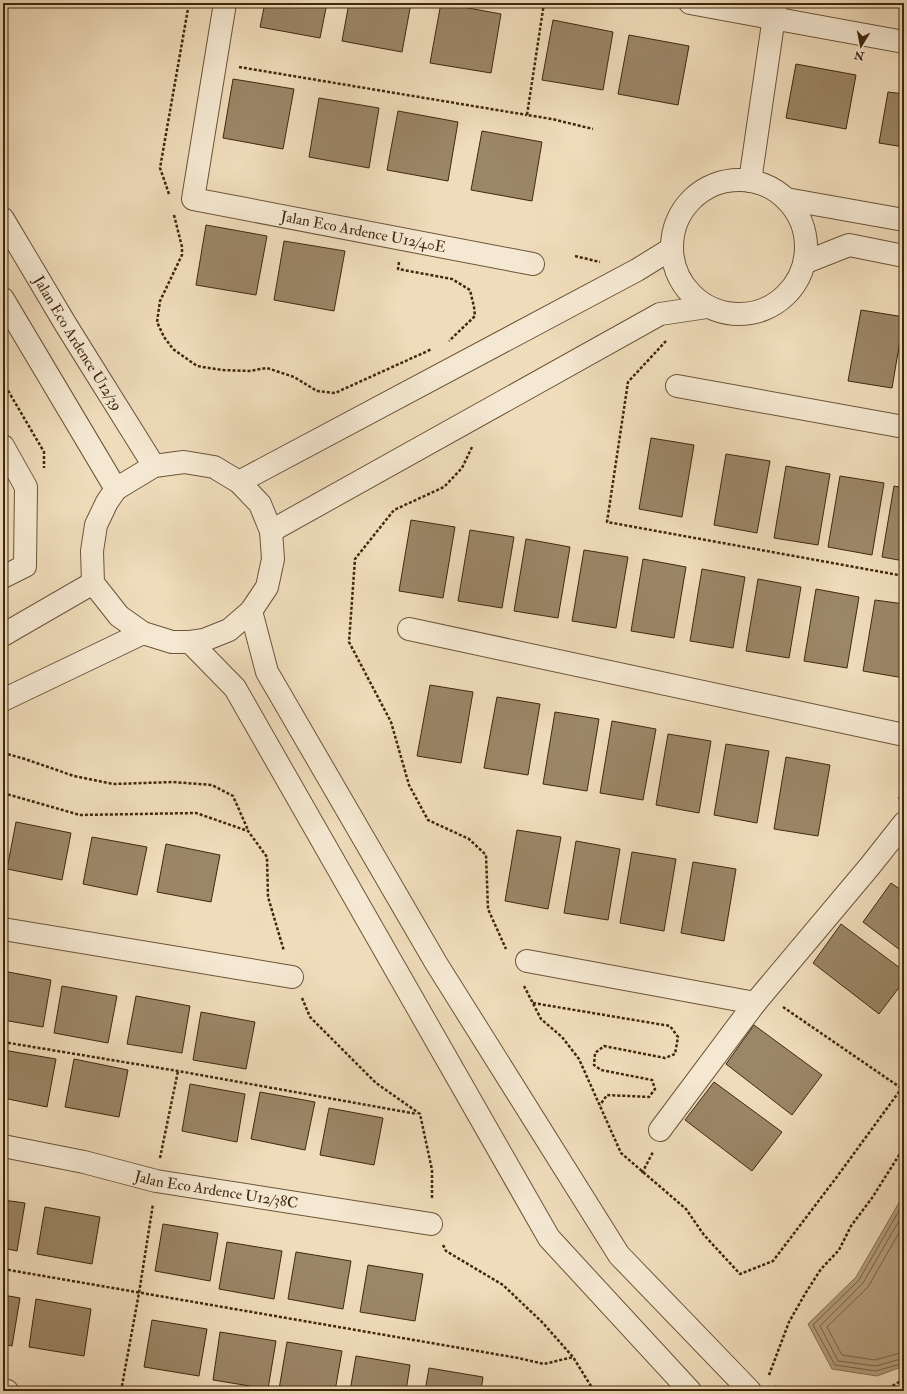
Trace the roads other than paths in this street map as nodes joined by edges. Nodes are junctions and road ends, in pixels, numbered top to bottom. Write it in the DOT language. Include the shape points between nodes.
graph roads {
  1 [pos="225,3"];
  2 [pos="690,3"];
  3 [pos="775,11"];
  4 [pos="904,42"];
  5 [pos="750,181"];
  6 [pos="786,199"];
  7 [pos="3,219"];
  8 [pos="904,220"];
  9 [pos="671,249"];
  10 [pos="904,256"];
  11 [pos="806,262"];
  12 [pos="533,264"];
  13 [pos="3,299"];
  14 [pos="706,306"];
  15 [pos="677,386"];
  16 [pos="904,427"];
  17 [pos="3,446"];
  18 [pos="154,466"];
  19 [pos="240,482"];
  20 [pos="116,489"];
  21 [pos="271,531"];
  22 [pos="3,577"];
  23 [pos="93,583"];
  24 [pos="251,611"];
  25 [pos="408,629"];
  26 [pos="143,633"];
  27 [pos="3,635"];
  28 [pos="190,642"];
  29 [pos="3,700"];
  30 [pos="904,735"];
  31 [pos="904,823"];
  32 [pos="3,929"];
  33 [pos="518,958"];
  34 [pos="292,976"];
  35 [pos="759,998"];
  36 [pos="660,1130"];
  37 [pos="3,1146"];
  38 [pos="431,1224"];
  39 [pos="3,1390"];
  40 [pos="7,1391"];
  41 [pos="690,1391"];
  42 [pos="750,1391"];
  1 -- 12 [label="street, Jalan Eco Ardence U12/40E" via="193,199"];
  2 -- 3 [label="street"];
  3 -- 4 [label="street"];
  3 -- 5 [label="street"];
  5 -- 6 [label="street" via="771,188"];
  5 -- 9 [label="street" via="720,183 704,190 690,201 673,231"];
  6 -- 8 [label="street"];
  6 -- 11 [label="street" via="797,213 804,229"];
  7 -- 18 [label="street, Jalan Eco Ardence U12/39"];
  9 -- 14 [label="street" via="674,266 681,282 692,296"];
  9 -- 19 [label="street" via="637,270"];
  10 -- 11 [label="street" via="849,245"];
  11 -- 14 [label="street" via="788,294 774,305 758,312 740,315 723,313"];
  13 -- 20 [label="street"];
  14 -- 21 [label="street" via="660,314"];
  15 -- 16 [label="street"];
  17 -- 22 [label="street" via="26,487 24,566"];
  18 -- 19 [label="street" via="184,462 214,467"];
  18 -- 20 [label="street"];
  19 -- 21 [label="street" via="260,504"];
  20 -- 23 [label="street" via="96,526 92,551"];
  21 -- 24 [label="street" via="273,559 267,587"];
  23 -- 26 [label="street" via="119,616"];
  23 -- 27 [label="street"];
  24 -- 28 [label="street" via="229,630 204,640"];
  24 -- 42 [label="street" via="267,672 436,963 619,1255"];
  25 -- 30 [label="street"];
  26 -- 28 [label="street" via="172,642"];
  26 -- 29 [label="street"];
  28 -- 41 [label="street" via="236,688 549,1238"];
  31 -- 35 [label="street"];
  32 -- 34 [label="street"];
  33 -- 35 [label="street"];
  35 -- 36 [label="street"];
  37 -- 38 [label="street, Jalan Eco Ardence U12/38C" via="84,1162 156,1181"];
  39 -- 40 [label="street"];
}
